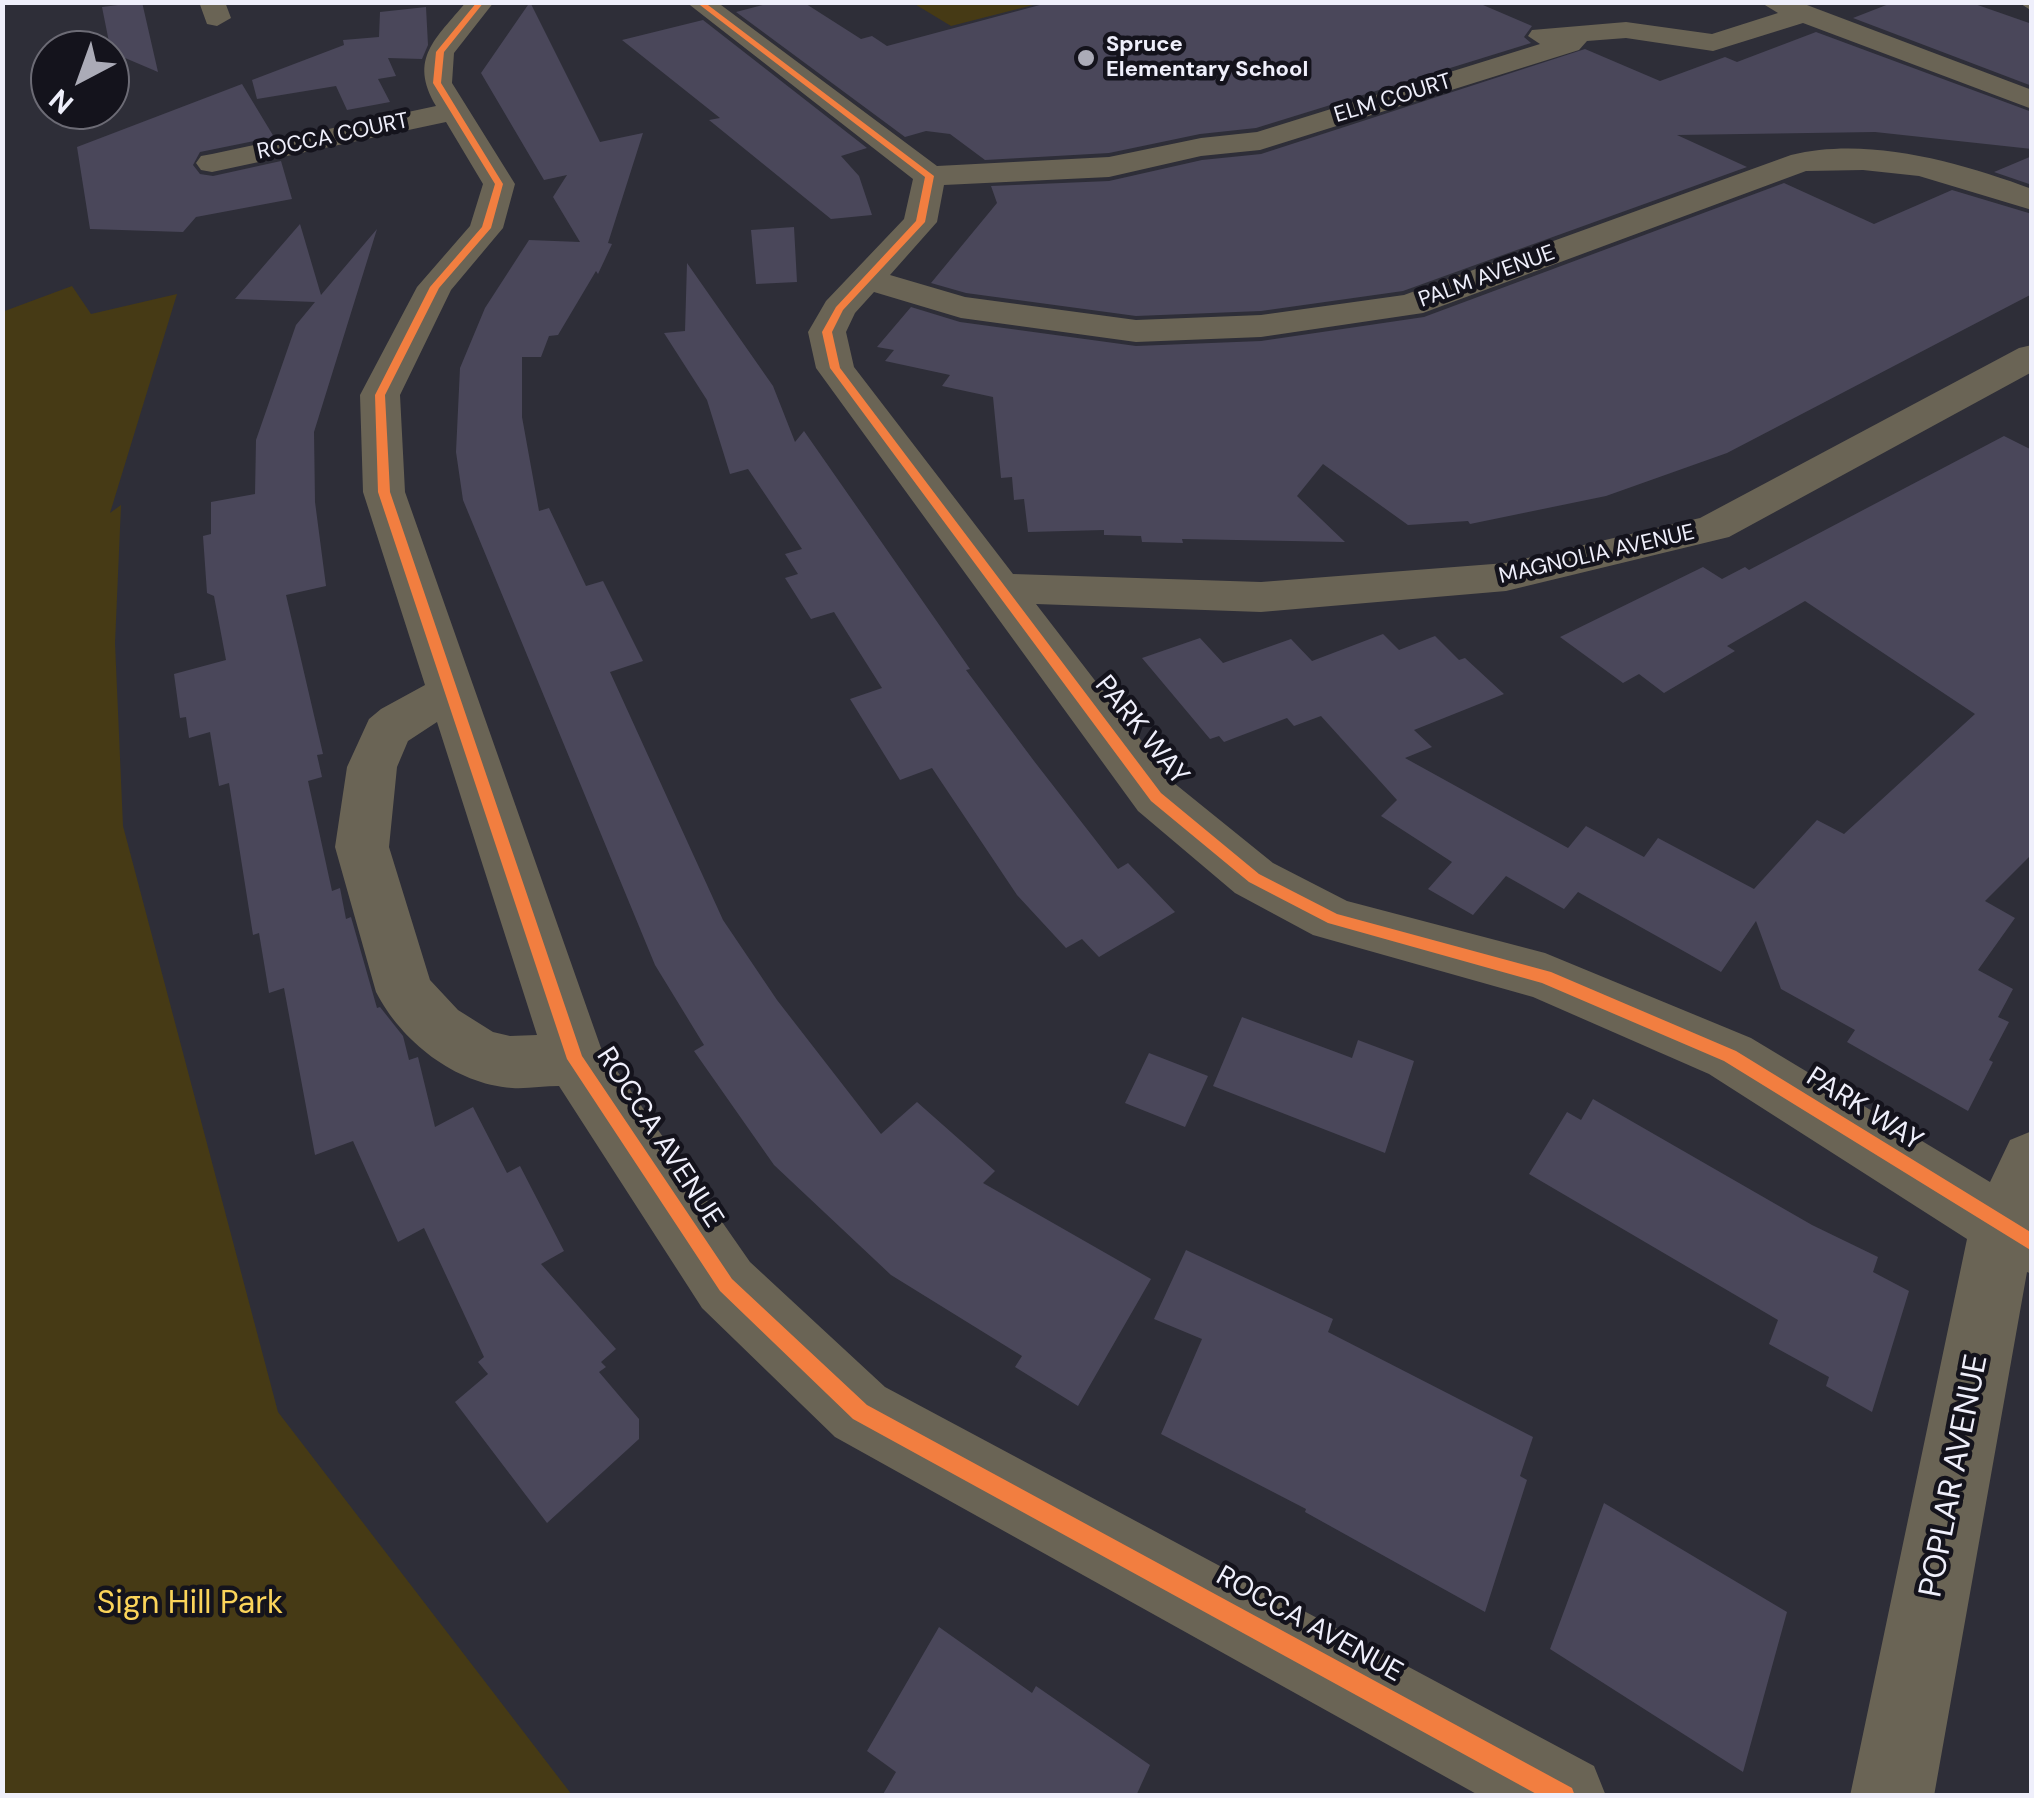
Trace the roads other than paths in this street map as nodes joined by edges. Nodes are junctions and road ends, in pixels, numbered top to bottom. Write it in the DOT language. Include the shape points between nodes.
graph roads {
  1 [pos="480,2"];
  2 [pos="700,2"];
  3 [pos="1773,2"];
  4 [pos="1803,14"];
  5 [pos="2032,100"];
  6 [pos="454,112"];
  7 [pos="212,162"];
  8 [pos="930,176"];
  9 [pos="2032,200"];
  10 [pos="868,279"];
  11 [pos="2032,356"];
  12 [pos="999,588"];
  13 [pos="452,692"];
  14 [pos="576,1059"];
  15 [pos="2022,1210"];
  16 [pos="1564,1796"];
  17 [pos="1892,1796"];
  1 -- 6 [label="street, ROCCA AVENUE" via="440,52 437,83"];
  2 -- 8 [label="street"];
  3 -- 4 [label="street"];
  4 -- 5 [label="street"];
  4 -- 8 [label="street, ELM COURT" via="1714,43 1638,26 1578,34 1570,44 1260,140 1109,167"];
  6 -- 7 [label="street, ROCCA COURT"];
  6 -- 13 [label="street, ROCCA AVENUE" via="499,184 486,228 436,288 380,395 384,492"];
  8 -- 10 [label="street, PARK WAY" via="920,222"];
  9 -- 10 [label="street, PALM AVENUE" via="1970,176 1896,160 1802,162 1410,305 1261,326 1136,332 962,307"];
  10 -- 12 [label="street, PARK WAY" via="827,332 834,368"];
  11 -- 12 [label="street, MAGNOLIA AVENUE" via="1714,528 1506,577 1261,597"];
  12 -- 15 [label="street, PARK WAY" via="1156,797 1254,878 1333,919 1544,977 1730,1056"];
  13 -- 14 [label="street, ROCCA AVENUE"];
  13 -- 14 [label="street" via="398,721 372,767 362,847 405,992 437,1028 478,1054 510,1062"];
  14 -- 16 [label="street, ROCCA AVENUE" via="726,1285 860,1412"];
  15 -- 17 [label="street, POPLAR AVENUE"];
}
